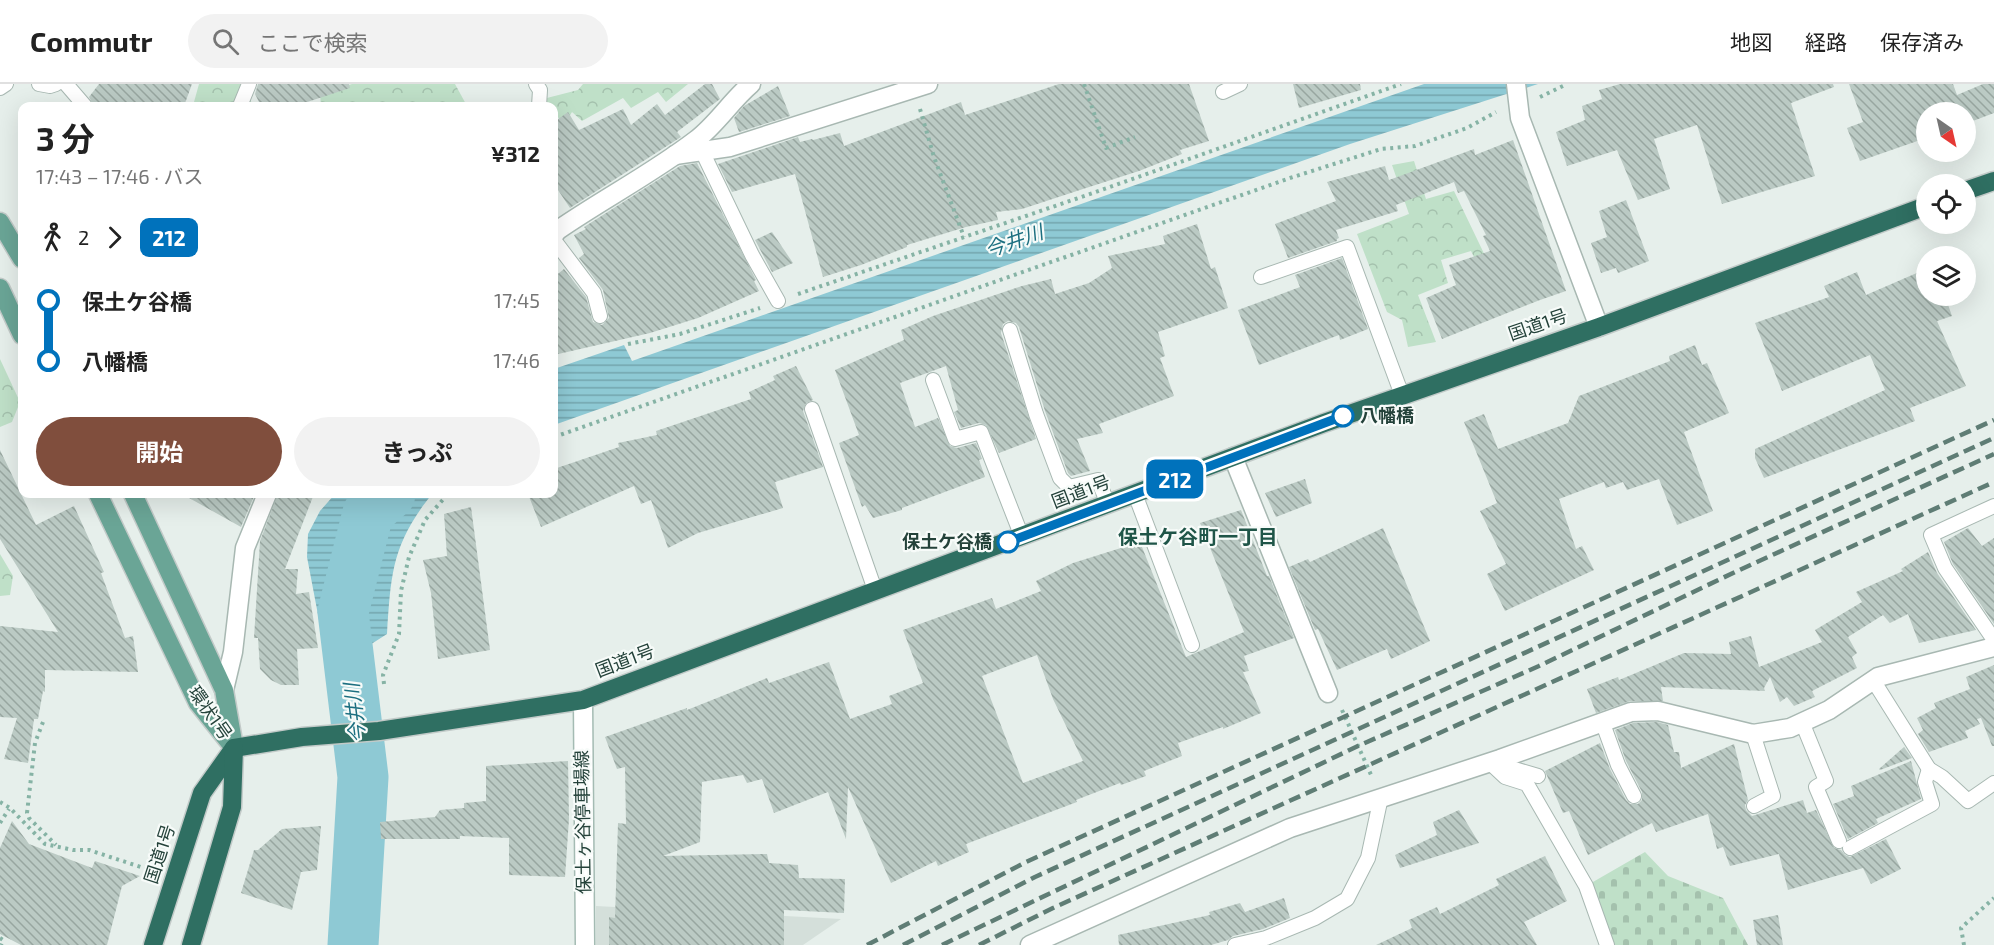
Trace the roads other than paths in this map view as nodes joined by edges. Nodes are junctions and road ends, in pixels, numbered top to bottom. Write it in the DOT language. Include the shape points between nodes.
graph roads {
  1 [pos="6,84"];
  2 [pos="39,84"];
  3 [pos="56,84"];
  4 [pos="66,84"];
  5 [pos="249,84"];
  6 [pos="536,84"];
  7 [pos="751,84"];
  8 [pos="1240,84"];
  9 [pos="921,86"];
  10 [pos="0,88"];
  11 [pos="1223,92"];
  12 [pos="1517,95"];
  13 [pos="82,102"];
  14 [pos="242,102"];
  15 [pos="539,102"];
  16 [pos="702,151"];
  17 [pos="675,155"];
  18 [pos="1994,181"];
  19 [pos="1976,187"];
  20 [pos="1916,210"];
  21 [pos="0,222"];
  22 [pos="558,229"];
  23 [pos="558,233"];
  24 [pos="18,252"];
  25 [pos="1261,277"];
  26 [pos="0,288"];
  27 [pos="778,301"];
  28 [pos="600,316"];
  29 [pos="18,326"];
  30 [pos="1599,327"];
  31 [pos="1010,330"];
  32 [pos="933,380"];
  33 [pos="1402,394"];
  34 [pos="812,409"];
  35 [pos="1233,457"];
  36 [pos="1135,494"];
  37 [pos="100,498"];
  38 [pos="135,498"];
  39 [pos="265,498"];
  40 [pos="1108,504"];
  41 [pos="1994,506"];
  42 [pos="1022,537"];
  43 [pos="875,590"];
  44 [pos="1994,640"];
  45 [pos="1192,645"];
  46 [pos="1994,647"];
  47 [pos="1873,680"];
  48 [pos="224,690"];
  49 [pos="1328,693"];
  50 [pos="583,700"];
  51 [pos="1602,721"];
  52 [pos="1802,722"];
  53 [pos="1753,734"];
  54 [pos="234,748"];
  55 [pos="1494,760"];
  56 [pos="1929,769"];
  57 [pos="1538,776"];
  58 [pos="1994,783"];
  59 [pos="1634,796"];
  60 [pos="1381,797"];
  61 [pos="1754,806"];
  62 [pos="153,945"];
  63 [pos="191,945"];
  64 [pos="585,945"];
  65 [pos="1030,945"];
  66 [pos="1235,945"];
  67 [pos="1607,945"];
  1 -- 10 [label="lane"];
  2 -- 3 [label="lane"];
  4 -- 13 [label="lane"];
  5 -- 14 [label="lane"];
  6 -- 15 [label="lane"];
  7 -- 17 [label="street" via="699,138"];
  8 -- 11 [label="lane"];
  9 -- 16 [label="street" via="730,147"];
  12 -- 30 [label="street" via="1520,118"];
  16 -- 17 [label="street"];
  16 -- 27 [label="lane"];
  17 -- 22 [label="street"];
  18 -- 19 [label="highway"];
  20 -- 30 [label="highway, 国道1号"];
  21 -- 24 [label="main road"];
  23 -- 28 [label="lane" via="594,293"];
  25 -- 33 [label="lane" via="1347,247"];
  26 -- 29 [label="main road"];
  30 -- 33 [label="highway, 国道1号"];
  31 -- 40 [label="lane" via="1060,478 1069,487 1098,480"];
  32 -- 42 [label="lane" via="955,439 981,432"];
  33 -- 35 [label="highway, 国道1号"];
  34 -- 43 [label="lane"];
  35 -- 36 [label="highway, 国道1号"];
  35 -- 49 [label="street"];
  36 -- 40 [label="highway, 国道1号"];
  36 -- 45 [label="lane"];
  37 -- 54 [label="main road, 環状1号" via="198,703"];
  38 -- 48 [label="main road, 環状1号"];
  39 -- 48 [label="street" via="245,548 233,652"];
  40 -- 42 [label="highway, 国道1号"];
  41 -- 44 [label="lane" via="1931,535 1945,568"];
  42 -- 43 [label="highway, 国道1号"];
  43 -- 50 [label="highway, 国道1号"];
  46 -- 47 [label="street"];
  47 -- 52 [label="street" via="1829,710"];
  47 -- 56 [label="lane"];
  48 -- 54 [label="main road, 環状1号"];
  50 -- 54 [label="highway, 国道1号"];
  50 -- 64 [label="street, 保土ヶ谷停車場線"];
  51 -- 53 [label="street" via="1631,711 1658,711"];
  51 -- 55 [label="street"];
  51 -- 59 [label="lane"];
  52 -- 53 [label="street"];
  52 -- 56 [label="lane" via="1826,781 1816,787 1844,844 1932,804 1925,782"];
  53 -- 61 [label="lane" via="1773,796"];
  54 -- 62 [label="highway, 国道1号" via="202,793"];
  54 -- 63 [label="highway" via="232,807"];
  55 -- 57 [label="lane"];
  55 -- 60 [label="street"];
  55 -- 67 [label="lane" via="1505,777 1527,784 1588,892"];
  56 -- 58 [label="lane" via="1968,801"];
  60 -- 65 [label="street" via="1290,828"];
  60 -- 66 [label="lane" via="1368,858 1347,899 1315,918 1266,938"];
}
